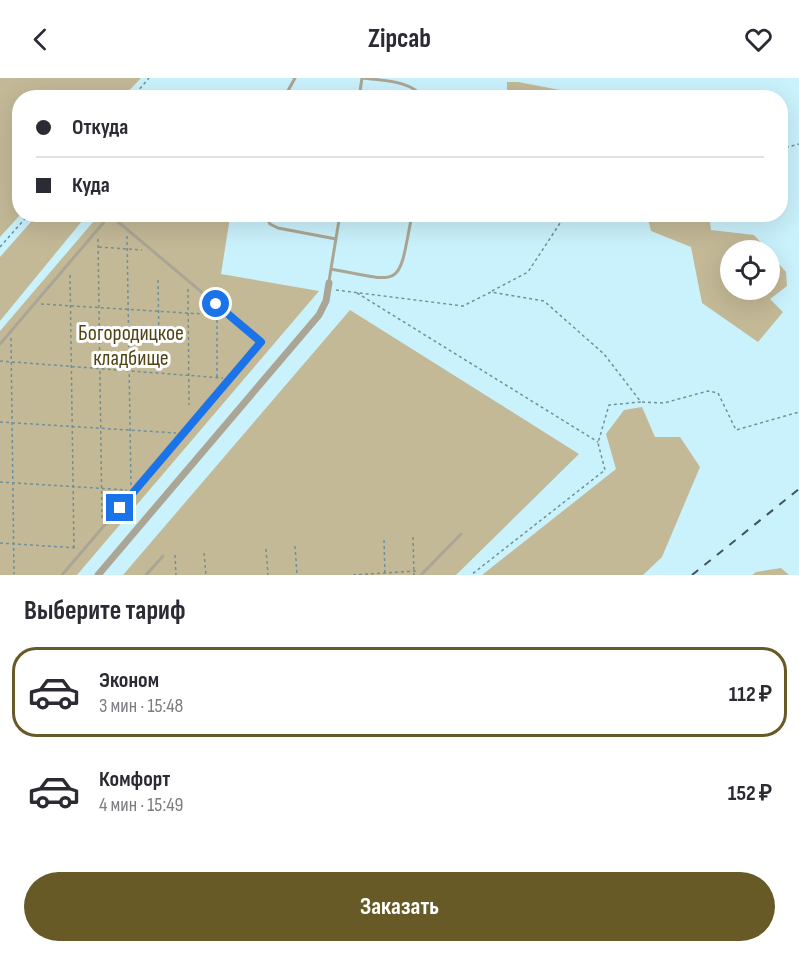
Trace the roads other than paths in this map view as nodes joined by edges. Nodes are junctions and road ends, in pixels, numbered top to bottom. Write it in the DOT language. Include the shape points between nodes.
graph roads {
  1 [pos="362,78"];
  2 [pos="417,90"];
  3 [pos="104,222"];
  4 [pos="118,222"];
  5 [pos="269,222"];
  6 [pos="339,222"];
  7 [pos="410,222"];
  8 [pos="336,239"];
  9 [pos="331,269"];
  10 [pos="329,286"];
  11 [pos="0,344"];
  12 [pos="461,534"];
  13 [pos="163,556"];
  14 [pos="62,575"];
  15 [pos="98,575"];
  16 [pos="147,575"];
  17 [pos="421,575"];
  1 -- 2 [label="lane" via="404,84"];
  3 -- 11 [label="lane"];
  4 -- 14 [label="lane" via="261,342"];
  5 -- 8 [label="lane" via="278,228"];
  6 -- 8 [label="lane"];
  7 -- 9 [label="lane" via="396,275 383,279"];
  8 -- 9 [label="lane"];
  9 -- 10 [label="lane"];
  10 -- 15 [label="street" via="319,315"];
  12 -- 17 [label="lane"];
  13 -- 16 [label="lane"];
}
